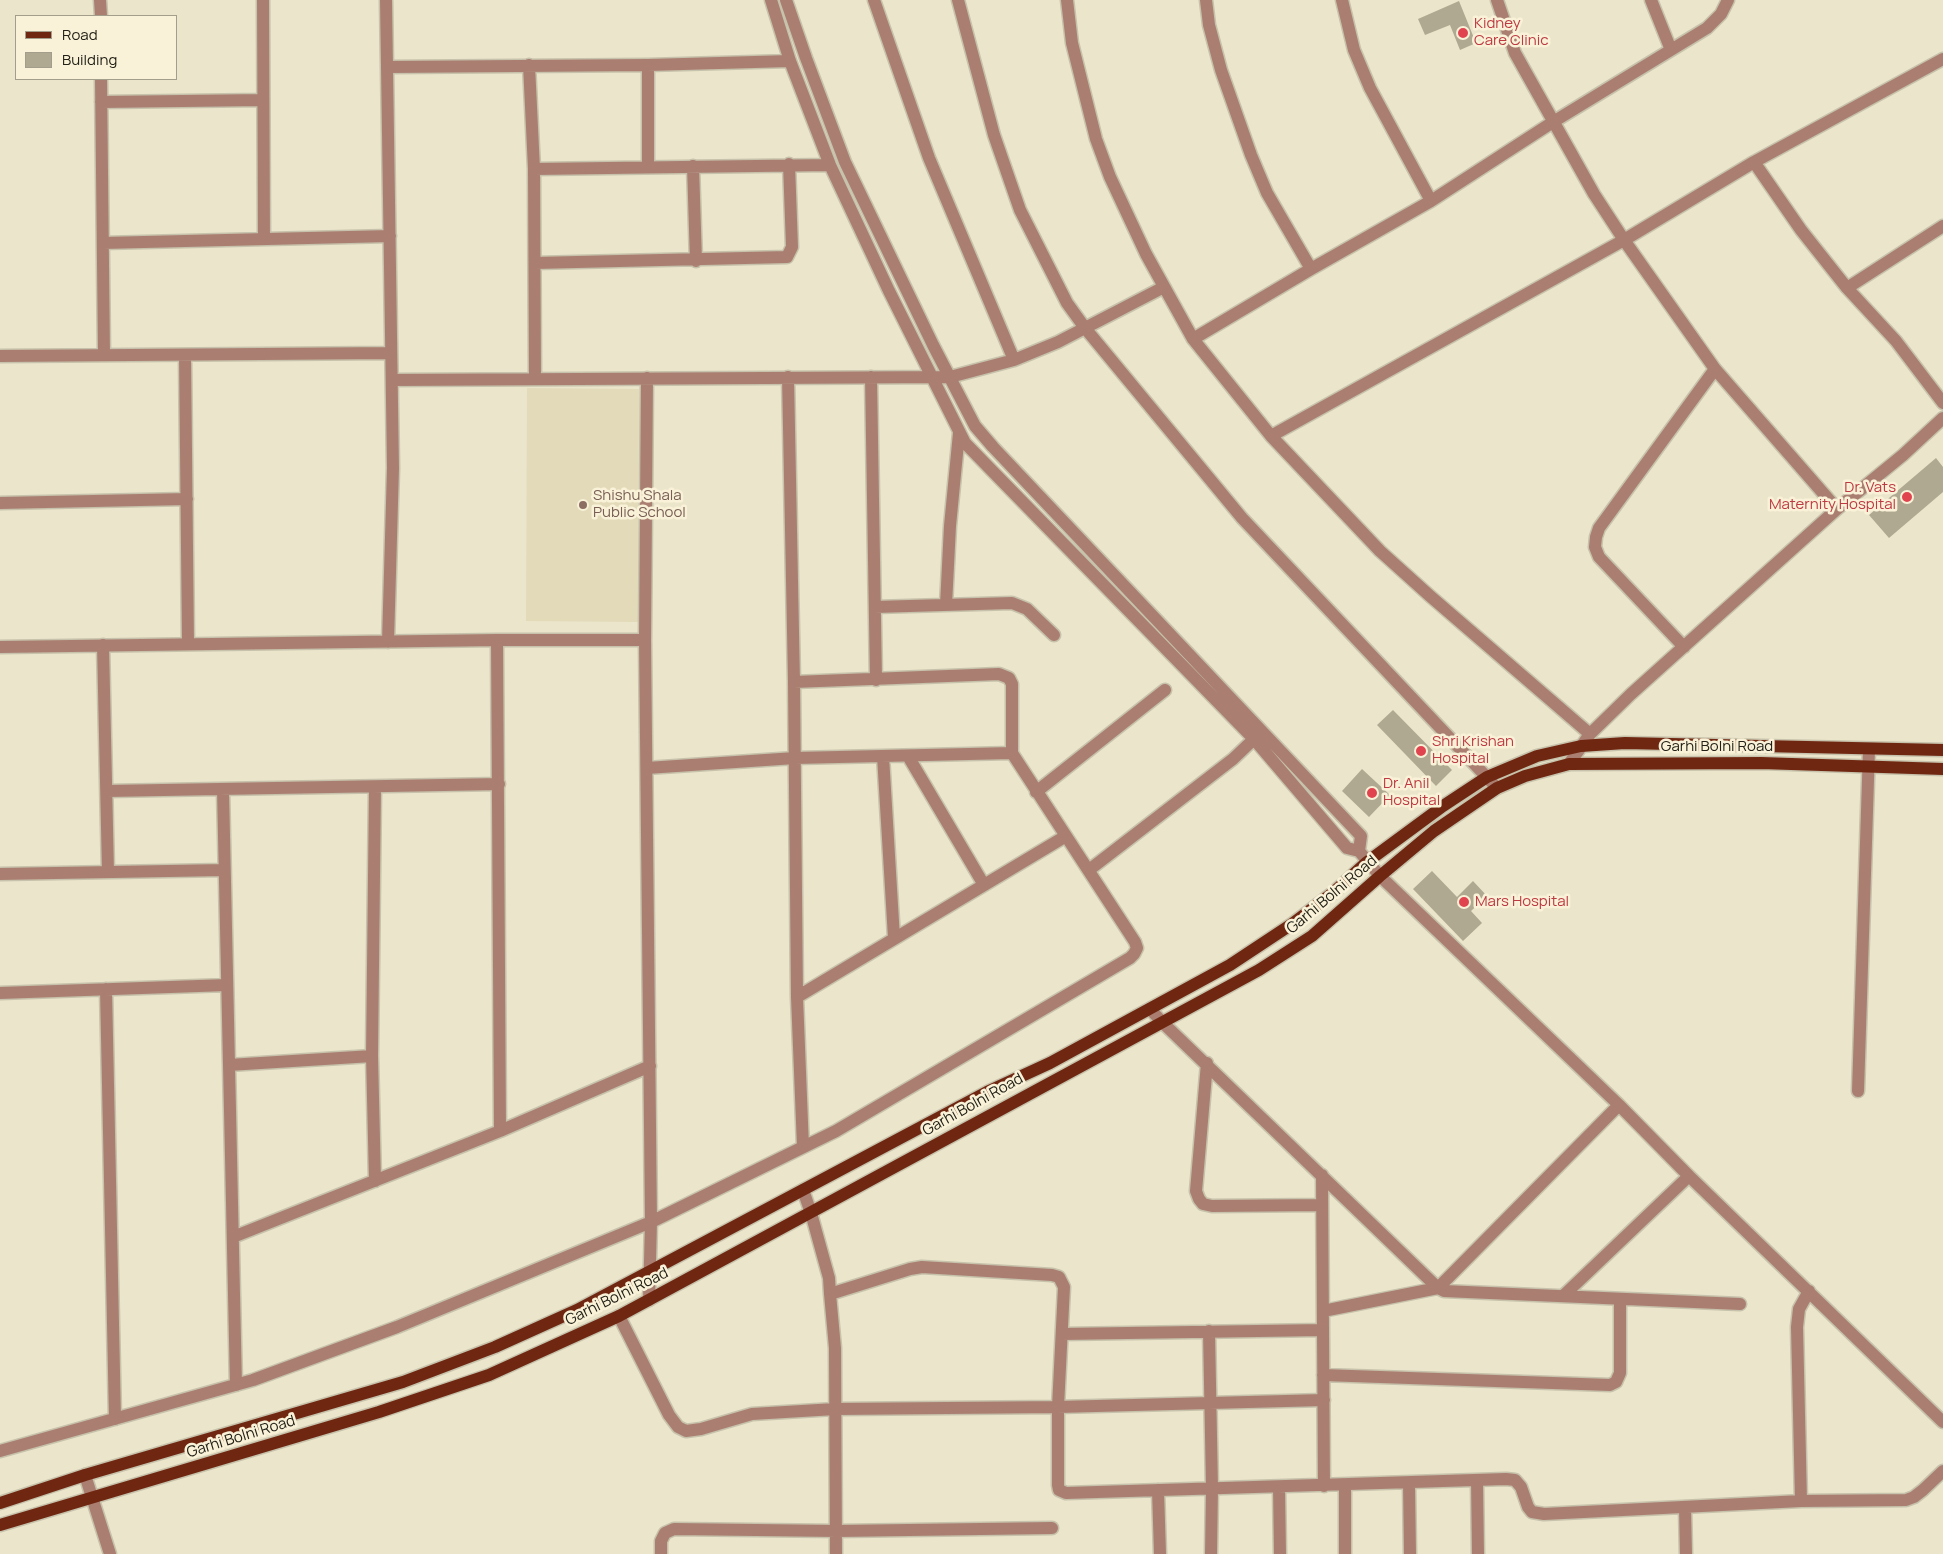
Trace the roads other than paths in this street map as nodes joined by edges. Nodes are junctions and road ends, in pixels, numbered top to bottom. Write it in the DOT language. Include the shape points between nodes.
graph roads {
  1 [pos="100,0"];
  2 [pos="263,0"];
  3 [pos="386,0"];
  4 [pos="772,0"];
  5 [pos="786,0"];
  6 [pos="874,0"];
  7 [pos="958,0"];
  8 [pos="1067,0"];
  9 [pos="1206,0"];
  10 [pos="1342,0"];
  11 [pos="1497,0"];
  12 [pos="1651,0"];
  13 [pos="1728,0"];
  14 [pos="100,15"];
  15 [pos="1671,50"];
  16 [pos="1943,59"];
  17 [pos="790,61"];
  18 [pos="528,65"];
  19 [pos="648,65"];
  20 [pos="388,67"];
  21 [pos="101,80"];
  22 [pos="263,100"];
  23 [pos="101,102"];
  24 [pos="1553,122"];
  25 [pos="1754,162"];
  26 [pos="789,164"];
  27 [pos="830,165"];
  28 [pos="693,166"];
  29 [pos="648,167"];
  30 [pos="534,169"];
  31 [pos="1431,201"];
  32 [pos="1943,226"];
  33 [pos="390,236"];
  34 [pos="264,239"];
  35 [pos="1624,240"];
  36 [pos="103,243"];
  37 [pos="696,261"];
  38 [pos="535,263"];
  39 [pos="1311,269"];
  40 [pos="1164,287"];
  41 [pos="1847,288"];
  42 [pos="1085,328"];
  43 [pos="1193,340"];
  44 [pos="392,353"];
  45 [pos="104,355"];
  46 [pos="186,355"];
  47 [pos="0,356"];
  48 [pos="1014,360"];
  49 [pos="1716,370"];
  50 [pos="871,377"];
  51 [pos="950,377"];
  52 [pos="647,378"];
  53 [pos="788,378"];
  54 [pos="933,378"];
  55 [pos="536,379"];
  56 [pos="392,380"];
  57 [pos="1943,403"];
  58 [pos="1943,418"];
  59 [pos="959,433"];
  60 [pos="1270,436"];
  61 [pos="186,499"];
  62 [pos="0,503"];
  63 [pos="1837,509"];
  64 [pos="946,605"];
  65 [pos="875,607"];
  66 [pos="1054,635"];
  67 [pos="497,640"];
  68 [pos="645,640"];
  69 [pos="388,642"];
  70 [pos="188,643"];
  71 [pos="103,645"];
  72 [pos="0,647"];
  73 [pos="1684,647"];
  74 [pos="876,680"];
  75 [pos="794,682"];
  76 [pos="1165,690"];
  77 [pos="1590,734"];
  78 [pos="1254,739"];
  79 [pos="1581,746"];
  80 [pos="1869,749"];
  81 [pos="1943,750"];
  82 [pos="1012,753"];
  83 [pos="883,756"];
  84 [pos="908,756"];
  85 [pos="795,758"];
  86 [pos="1569,764"];
  87 [pos="1867,766"];
  88 [pos="647,768"];
  89 [pos="1943,769"];
  90 [pos="1487,778"];
  91 [pos="499,784"];
  92 [pos="375,787"];
  93 [pos="1497,788"];
  94 [pos="223,790"];
  95 [pos="107,791"];
  96 [pos="1036,792"];
  97 [pos="1066,836"];
  98 [pos="1359,851"];
  99 [pos="1367,862"];
  100 [pos="224,870"];
  101 [pos="1089,870"];
  102 [pos="108,872"];
  103 [pos="0,874"];
  104 [pos="1380,876"];
  105 [pos="984,885"];
  106 [pos="894,938"];
  107 [pos="227,985"];
  108 [pos="106,989"];
  109 [pos="0,993"];
  110 [pos="797,996"];
  111 [pos="1150,1009"];
  112 [pos="1162,1022"];
  113 [pos="372,1056"];
  114 [pos="1206,1063"];
  115 [pos="229,1065"];
  116 [pos="650,1066"];
  117 [pos="1858,1091"];
  118 [pos="1619,1104"];
  119 [pos="500,1131"];
  120 [pos="804,1147"];
  121 [pos="1322,1175"];
  122 [pos="1689,1176"];
  123 [pos="375,1181"];
  124 [pos="803,1190"];
  125 [pos="1322,1205"];
  126 [pos="811,1213"];
  127 [pos="651,1222"];
  128 [pos="232,1237"];
  129 [pos="650,1272"];
  130 [pos="1438,1288"];
  131 [pos="1810,1292"];
  132 [pos="830,1294"];
  133 [pos="1563,1296"];
  134 [pos="649,1300"];
  135 [pos="1620,1300"];
  136 [pos="1740,1304"];
  137 [pos="1323,1311"];
  138 [pos="619,1316"];
  139 [pos="1209,1330"];
  140 [pos="1323,1330"];
  141 [pos="1062,1334"];
  142 [pos="1323,1375"];
  143 [pos="236,1385"];
  144 [pos="1324,1400"];
  145 [pos="1210,1403"];
  146 [pos="1058,1407"];
  147 [pos="835,1409"];
  148 [pos="115,1419"];
  149 [pos="1943,1422"];
  150 [pos="0,1451"];
  151 [pos="1943,1471"];
  152 [pos="85,1475"];
  153 [pos="1477,1480"];
  154 [pos="1409,1483"];
  155 [pos="1345,1485"];
  156 [pos="1324,1486"];
  157 [pos="1279,1487"];
  158 [pos="1212,1488"];
  159 [pos="1158,1490"];
  160 [pos="92,1499"];
  161 [pos="1801,1501"];
  162 [pos="0,1503"];
  163 [pos="1685,1507"];
  164 [pos="0,1525"];
  165 [pos="1052,1528"];
  166 [pos="837,1531"];
  167 [pos="110,1554"];
  168 [pos="661,1554"];
  169 [pos="836,1554"];
  170 [pos="1160,1554"];
  171 [pos="1211,1554"];
  172 [pos="1280,1554"];
  173 [pos="1345,1554"];
  174 [pos="1410,1554"];
  175 [pos="1478,1554"];
  176 [pos="1686,1554"];
  1 -- 14 [label="street"];
  2 -- 22 [label="street"];
  3 -- 20 [label="street"];
  4 -- 17 [label="street"];
  5 -- 51 [label="street" via="845,162"];
  6 -- 48 [label="street" via="929,158"];
  7 -- 42 [label="street" via="994,135 1020,210 1067,303"];
  8 -- 40 [label="street" via="1072,43 1096,139 1110,177"];
  9 -- 39 [label="street" via="1221,70 1250,155 1267,194"];
  10 -- 31 [label="street" via="1354,50 1370,88"];
  11 -- 24 [label="street" via="1515,53"];
  12 -- 15 [label="street"];
  13 -- 15 [label="street" via="1721,14 1707,28"];
  15 -- 24 [label="street"];
  16 -- 25 [label="street"];
  17 -- 19 [label="street"];
  17 -- 27 [label="street"];
  18 -- 19 [label="street"];
  18 -- 20 [label="street"];
  18 -- 30 [label="street"];
  19 -- 29 [label="street"];
  20 -- 33 [label="street"];
  21 -- 23 [label="street"];
  22 -- 23 [label="street"];
  22 -- 34 [label="street"];
  23 -- 36 [label="street"];
  24 -- 31 [label="street"];
  24 -- 35 [label="street"];
  25 -- 35 [label="street"];
  25 -- 41 [label="street" via="1801,230"];
  26 -- 27 [label="street"];
  26 -- 28 [label="street"];
  26 -- 37 [label="street" via="792,247 787,257"];
  27 -- 54 [label="street"];
  28 -- 29 [label="street"];
  28 -- 37 [label="street"];
  29 -- 30 [label="street"];
  30 -- 38 [label="street"];
  31 -- 39 [label="street"];
  32 -- 41 [label="street"];
  33 -- 34 [label="street"];
  33 -- 44 [label="street"];
  34 -- 36 [label="street"];
  35 -- 49 [label="street"];
  35 -- 60 [label="street"];
  36 -- 45 [label="street"];
  37 -- 38 [label="street"];
  38 -- 55 [label="street"];
  39 -- 43 [label="street"];
  40 -- 42 [label="street"];
  40 -- 43 [label="street"];
  41 -- 57 [label="street" via="1896,341"];
  42 -- 48 [label="street"];
  42 -- 90 [label="street" via="1242,518"];
  43 -- 60 [label="street"];
  44 -- 46 [label="street"];
  44 -- 56 [label="street"];
  45 -- 46 [label="street"];
  45 -- 47 [label="street"];
  46 -- 61 [label="street"];
  48 -- 51 [label="street"];
  49 -- 63 [label="street"];
  49 -- 73 [label="street" via="1599,528 1596,537 1599,557"];
  50 -- 53 [label="street"];
  50 -- 54 [label="street"];
  50 -- 65 [label="street"];
  51 -- 54 [label="street"];
  51 -- 98 [label="street" via="975,426 993,447 1361,836"];
  52 -- 53 [label="street"];
  52 -- 55 [label="street"];
  52 -- 68 [label="street"];
  53 -- 75 [label="street"];
  54 -- 59 [label="street"];
  55 -- 56 [label="street"];
  56 -- 69 [label="street"];
  58 -- 63 [label="street"];
  59 -- 64 [label="street"];
  59 -- 78 [label="street" via="976,456"];
  60 -- 77 [label="street" via="1380,551"];
  61 -- 62 [label="street"];
  61 -- 70 [label="street"];
  63 -- 73 [label="street"];
  64 -- 65 [label="street"];
  64 -- 66 [label="street" via="1020,605"];
  65 -- 74 [label="street"];
  67 -- 68 [label="street"];
  67 -- 69 [label="street"];
  67 -- 91 [label="street"];
  68 -- 88 [label="street"];
  69 -- 70 [label="street"];
  70 -- 71 [label="street"];
  71 -- 72 [label="street"];
  71 -- 95 [label="street"];
  73 -- 77 [label="street"];
  74 -- 75 [label="street"];
  74 -- 82 [label="street" via="999,674 1009,678 1012,684"];
  75 -- 85 [label="street"];
  76 -- 96 [label="street"];
  77 -- 79 [label="street"];
  78 -- 98 [label="street" via="1347,848"];
  78 -- 101 [label="street" via="1233,759"];
  79 -- 80 [label="main road, Garhi Bolni Road" via="1625,743"];
  79 -- 86 [label="street"];
  79 -- 90 [label="main road, Garhi Bolni Road" via="1537,756"];
  80 -- 81 [label="main road, Garhi Bolni Road"];
  80 -- 87 [label="street"];
  82 -- 84 [label="street"];
  82 -- 96 [label="street"];
  83 -- 84 [label="street"];
  83 -- 85 [label="street"];
  83 -- 106 [label="street"];
  84 -- 105 [label="street"];
  85 -- 88 [label="street"];
  85 -- 110 [label="street"];
  86 -- 87 [label="main road, Garhi Bolni Road"];
  86 -- 93 [label="main road, Garhi Bolni Road" via="1525,776"];
  87 -- 89 [label="main road, Garhi Bolni Road"];
  87 -- 117 [label="street"];
  88 -- 116 [label="street"];
  90 -- 93 [label="street"];
  90 -- 99 [label="main road, Garhi Bolni Road" via="1409,829"];
  91 -- 92 [label="street"];
  91 -- 119 [label="street"];
  92 -- 94 [label="street"];
  92 -- 113 [label="street"];
  93 -- 104 [label="main road, Garhi Bolni Road" via="1434,832"];
  94 -- 95 [label="street"];
  94 -- 100 [label="street"];
  95 -- 102 [label="street"];
  96 -- 97 [label="street"];
  97 -- 101 [label="street"];
  97 -- 105 [label="street"];
  98 -- 99 [label="street"];
  99 -- 104 [label="street"];
  99 -- 111 [label="main road, Garhi Bolni Road" via="1334,892 1267,942"];
  100 -- 102 [label="street"];
  100 -- 107 [label="street"];
  101 -- 120 [label="street" via="1135,942 1136,948 1130,958"];
  102 -- 103 [label="street"];
  104 -- 112 [label="main road, Garhi Bolni Road" via="1312,936 1290,951"];
  104 -- 118 [label="street"];
  105 -- 106 [label="street"];
  106 -- 110 [label="street"];
  107 -- 108 [label="street"];
  107 -- 115 [label="street"];
  108 -- 109 [label="street"];
  108 -- 148 [label="street"];
  110 -- 120 [label="street"];
  111 -- 112 [label="street"];
  111 -- 124 [label="main road, Garhi Bolni Road"];
  112 -- 114 [label="street"];
  112 -- 126 [label="main road, Garhi Bolni Road"];
  113 -- 115 [label="street"];
  113 -- 123 [label="street"];
  114 -- 121 [label="street"];
  114 -- 125 [label="street" via="1196,1192 1199,1199 1212,1206"];
  115 -- 128 [label="street"];
  116 -- 119 [label="street"];
  116 -- 127 [label="street"];
  118 -- 122 [label="street"];
  118 -- 130 [label="street"];
  119 -- 123 [label="street"];
  120 -- 127 [label="street"];
  121 -- 125 [label="street"];
  121 -- 130 [label="street"];
  122 -- 131 [label="street"];
  122 -- 133 [label="street"];
  123 -- 128 [label="street"];
  124 -- 126 [label="street"];
  124 -- 129 [label="main road, Garhi Bolni Road"];
  125 -- 137 [label="street"];
  126 -- 132 [label="street" via="829,1278"];
  126 -- 134 [label="main road, Garhi Bolni Road"];
  127 -- 129 [label="street"];
  127 -- 143 [label="street" via="397,1327"];
  128 -- 143 [label="street"];
  129 -- 134 [label="street"];
  129 -- 152 [label="main road, Garhi Bolni Road" via="495,1347 403,1382"];
  130 -- 133 [label="street" via="1455,1292"];
  130 -- 137 [label="street"];
  131 -- 149 [label="street"];
  131 -- 161 [label="street" via="1799,1309 1797,1328"];
  132 -- 141 [label="street" via="922,1267 1052,1275 1059,1277 1064,1287"];
  132 -- 147 [label="street" via="835,1348"];
  133 -- 135 [label="street"];
  134 -- 138 [label="main road, Garhi Bolni Road"];
  135 -- 136 [label="street"];
  135 -- 142 [label="street" via="1620,1373 1616,1382 1610,1385"];
  137 -- 140 [label="street"];
  138 -- 147 [label="street" via="669,1415 678,1427 686,1431 752,1414"];
  138 -- 160 [label="main road, Garhi Bolni Road" via="489,1375 379,1412"];
  139 -- 140 [label="street"];
  139 -- 141 [label="street"];
  139 -- 145 [label="street"];
  140 -- 142 [label="street"];
  141 -- 146 [label="street"];
  142 -- 144 [label="street"];
  143 -- 148 [label="street"];
  144 -- 145 [label="street"];
  144 -- 156 [label="street"];
  145 -- 146 [label="street"];
  145 -- 158 [label="street"];
  146 -- 147 [label="street"];
  146 -- 159 [label="street" via="1058,1490 1066,1494"];
  147 -- 166 [label="street"];
  148 -- 150 [label="street"];
  151 -- 161 [label="street" via="1923,1490 1906,1500"];
  152 -- 160 [label="street"];
  152 -- 162 [label="main road, Garhi Bolni Road"];
  153 -- 154 [label="street"];
  153 -- 163 [label="street" via="1515,1480 1528,1507 1538,1514"];
  153 -- 175 [label="street"];
  154 -- 155 [label="street"];
  154 -- 174 [label="street"];
  155 -- 156 [label="street"];
  155 -- 173 [label="street"];
  156 -- 157 [label="street"];
  157 -- 158 [label="street"];
  157 -- 172 [label="street"];
  158 -- 159 [label="street"];
  158 -- 171 [label="street"];
  159 -- 170 [label="street"];
  160 -- 164 [label="main road, Garhi Bolni Road"];
  160 -- 167 [label="street"];
  161 -- 163 [label="street"];
  163 -- 176 [label="street"];
  165 -- 166 [label="street"];
  166 -- 168 [label="street" via="674,1529 661,1541"];
  166 -- 169 [label="street"];
}
